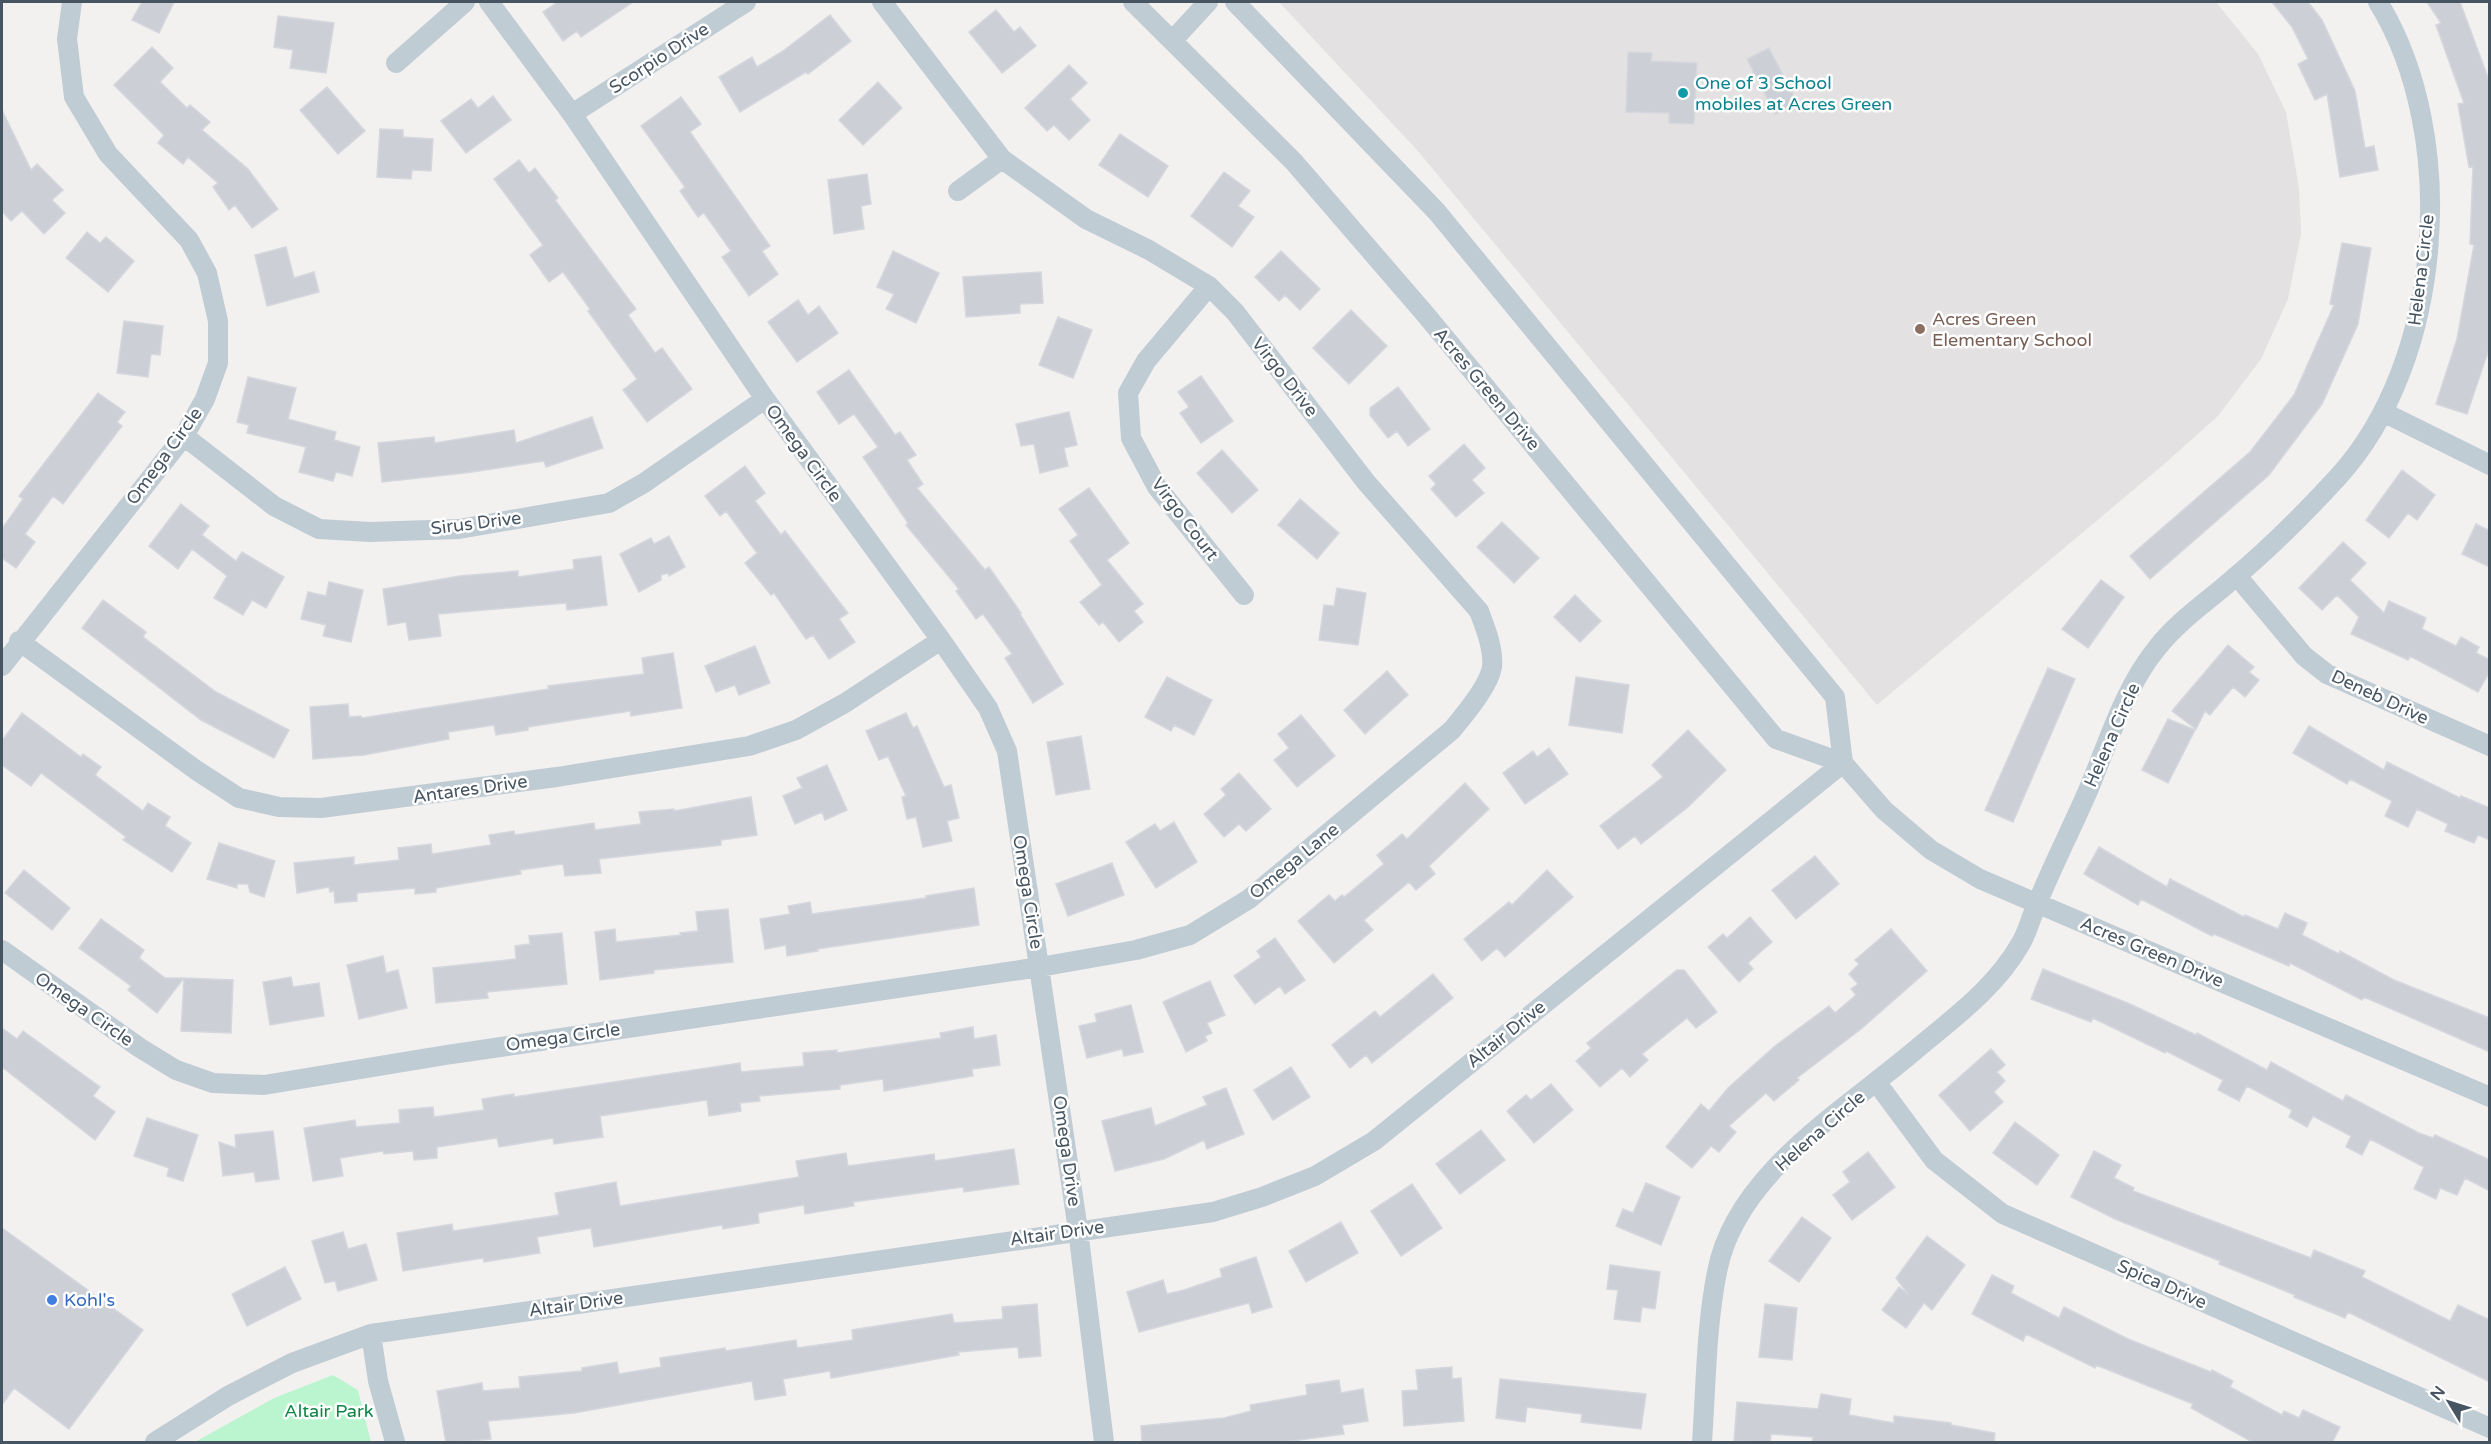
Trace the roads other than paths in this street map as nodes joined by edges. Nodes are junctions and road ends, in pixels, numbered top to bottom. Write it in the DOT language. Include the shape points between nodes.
graph roads {
  1 [pos="72,2"];
  2 [pos="465,2"];
  3 [pos="489,2"];
  4 [pos="746,2"];
  5 [pos="882,2"];
  6 [pos="1133,2"];
  7 [pos="1208,2"];
  8 [pos="1235,2"];
  9 [pos="2378,2"];
  10 [pos="1173,40"];
  11 [pos="396,63"];
  12 [pos="572,114"];
  13 [pos="1002,159"];
  14 [pos="958,190"];
  15 [pos="1209,286"];
  16 [pos="765,399"];
  17 [pos="2383,412"];
  18 [pos="184,436"];
  19 [pos="2490,465"];
  20 [pos="2237,576"];
  21 [pos="1244,595"];
  22 [pos="941,640"];
  23 [pos="19,641"];
  24 [pos="2,666"];
  25 [pos="1492,667"];
  26 [pos="2490,746"];
  27 [pos="1843,763"];
  28 [pos="2037,903"];
  29 [pos="2,950"];
  30 [pos="1040,967"];
  31 [pos="1877,1083"];
  32 [pos="2490,1097"];
  33 [pos="1078,1230"];
  34 [pos="371,1334"];
  35 [pos="2490,1428"];
  36 [pos="155,1443"];
  37 [pos="394,1443"];
  38 [pos="1104,1443"];
  39 [pos="1702,1443"];
  1 -- 18 [label="street, Omega Circle" via="67,39 74,98 108,154 189,240 207,273 218,321 218,363 205,399"];
  2 -- 11 [label="street"];
  3 -- 12 [label="street, Omega Circle"];
  4 -- 12 [label="street, Scorpio Drive"];
  5 -- 13 [label="street, Virgo Drive"];
  6 -- 10 [label="street, Acres Green Drive"];
  7 -- 10 [label="street"];
  8 -- 27 [label="street" via="1437,212 1835,697"];
  9 -- 17 [label="street, Helena Circle" via="2406,64 2422,120 2429,179 2429,235 2420,306 2407,358"];
  10 -- 27 [label="street, Acres Green Drive" via="1294,162 1403,288 1776,739"];
  12 -- 16 [label="street, Omega Circle"];
  13 -- 14 [label="street"];
  13 -- 15 [label="street, Virgo Drive" via="1086,219"];
  15 -- 21 [label="street, Virgo Court" via="1146,360 1128,393 1131,438 1157,487"];
  15 -- 25 [label="street, Virgo Drive" via="1235,312 1366,482 1479,611"];
  16 -- 18 [label="street, Sirus Drive" via="644,483 609,502 459,529 319,529 274,506"];
  16 -- 22 [label="street, Omega Circle"];
  17 -- 19 [label="street"];
  17 -- 20 [label="street, Helena Circle" via="2342,473"];
  18 -- 23 [label="street, Omega Circle"];
  20 -- 26 [label="street, Deneb Drive" via="2304,656 2328,674"];
  20 -- 28 [label="street, Helena Circle" via="2157,647 2131,686"];
  22 -- 23 [label="street, Antares Drive" via="845,703 796,730 749,746 557,777 321,808 279,807 240,798"];
  22 -- 30 [label="street, Omega Circle" via="988,708 1007,751"];
  23 -- 24 [label="street, Omega Circle"];
  25 -- 30 [label="street, Omega Lane" via="1474,703 1452,730 1249,899 1190,934 1136,950"];
  27 -- 28 [label="street, Acres Green Drive" via="1884,810 1930,850 1980,879"];
  27 -- 33 [label="street, Altair Drive" via="1364,1147 1315,1176 1213,1212"];
  28 -- 31 [label="street, Helena Circle" via="2022,941 1992,984"];
  28 -- 32 [label="street, Acres Green Drive"];
  29 -- 30 [label="street, Omega Circle" via="176,1070 213,1083 264,1085 446,1054"];
  30 -- 33 [label="street, Omega Drive"];
  31 -- 35 [label="street, Spica Drive" via="1934,1160 2003,1214"];
  31 -- 39 [label="street, Helena Circle" via="1788,1155 1734,1223 1717,1268"];
  33 -- 34 [label="street, Altair Drive"];
  33 -- 38 [label="street, Omega Drive"];
  34 -- 36 [label="street, Altair Drive" via="292,1363 228,1396"];
  34 -- 37 [label="street"];
}
